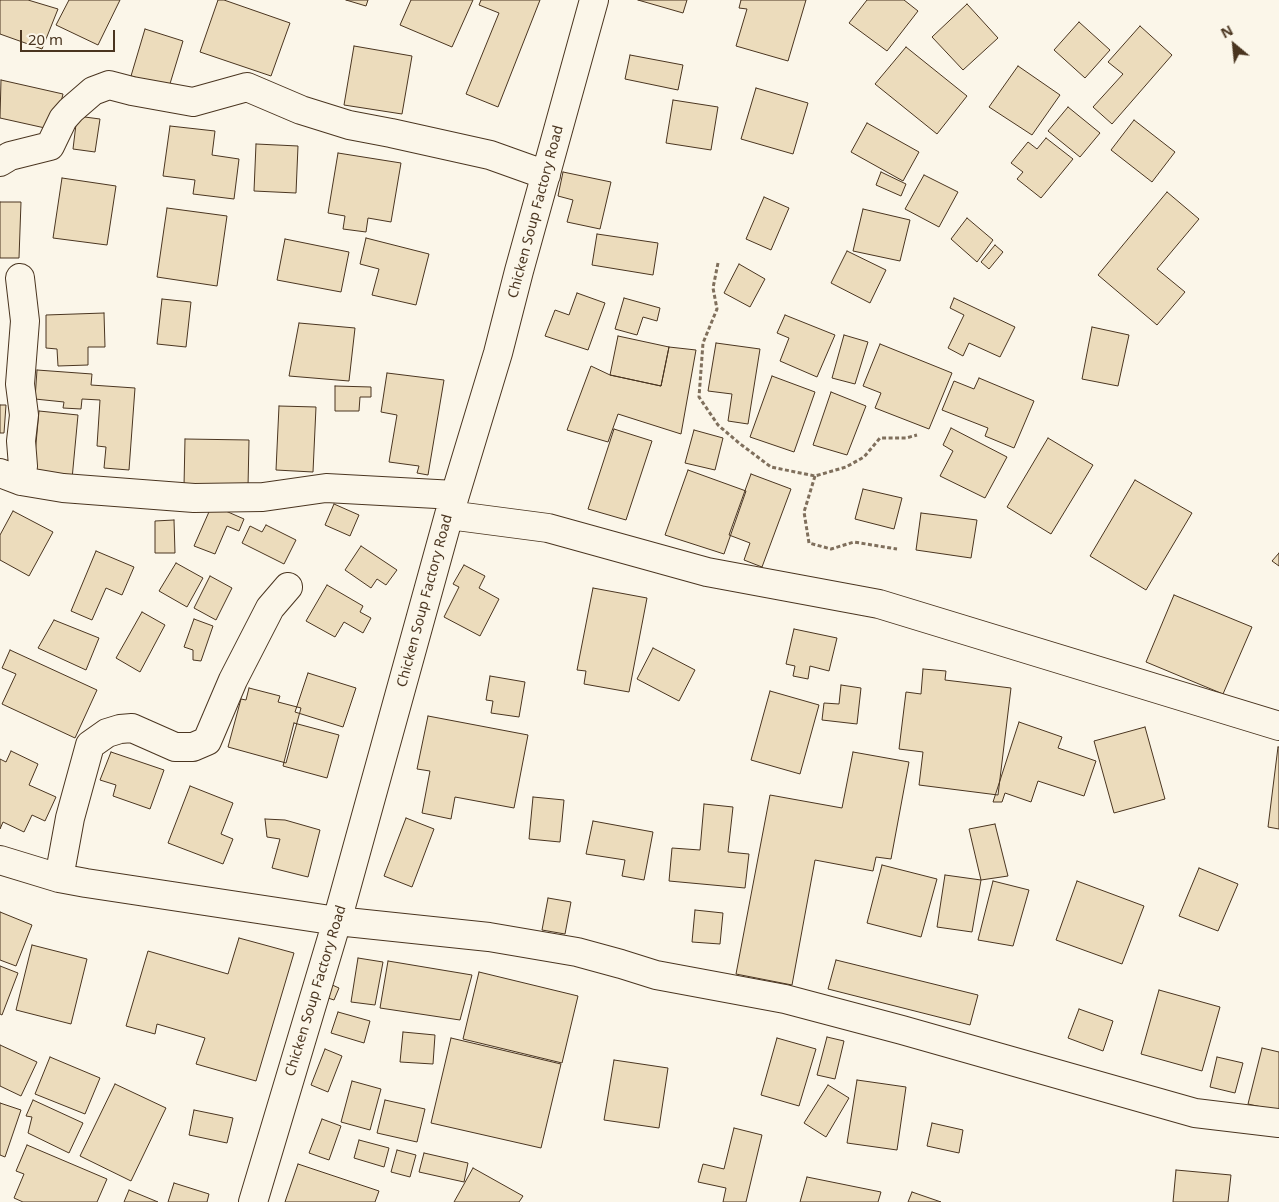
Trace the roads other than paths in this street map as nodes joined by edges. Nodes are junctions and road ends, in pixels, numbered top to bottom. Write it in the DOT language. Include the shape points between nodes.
graph roads {
  1 [pos="594,0"];
  2 [pos="0,162"];
  3 [pos="546,175"];
  4 [pos="20,278"];
  5 [pos="10,477"];
  6 [pos="452,505"];
  7 [pos="288,587"];
  8 [pos="1279,726"];
  9 [pos="0,860"];
  10 [pos="59,878"];
  11 [pos="337,921"];
  12 [pos="1279,1123"];
  13 [pos="253,1202"];
  1 -- 3 [label="street, Chicken Soup Factory Road"];
  2 -- 3 [label="street" via="10,156 50,146 63,118 93,90 109,85 193,102 247,87 301,110 349,125 490,156"];
  3 -- 6 [label="street, Chicken Soup Factory Road" via="498,353"];
  4 -- 5 [label="street" via="25,322 20,384 24,415 23,466"];
  5 -- 6 [label="street" via="63,488 194,498 263,497 326,488"];
  6 -- 8 [label="street" via="708,572 879,604"];
  6 -- 11 [label="street, Chicken Soup Factory Road"];
  7 -- 10 [label="street" via="270,608 232,680 207,741 194,747 175,747 132,728 107,733 90,746 70,818"];
  9 -- 10 [label="street"];
  10 -- 11 [label="street"];
  11 -- 12 [label="street" via="489,937 577,952 656,975 786,999 1195,1113"];
  11 -- 13 [label="street, Chicken Soup Factory Road"];
}
